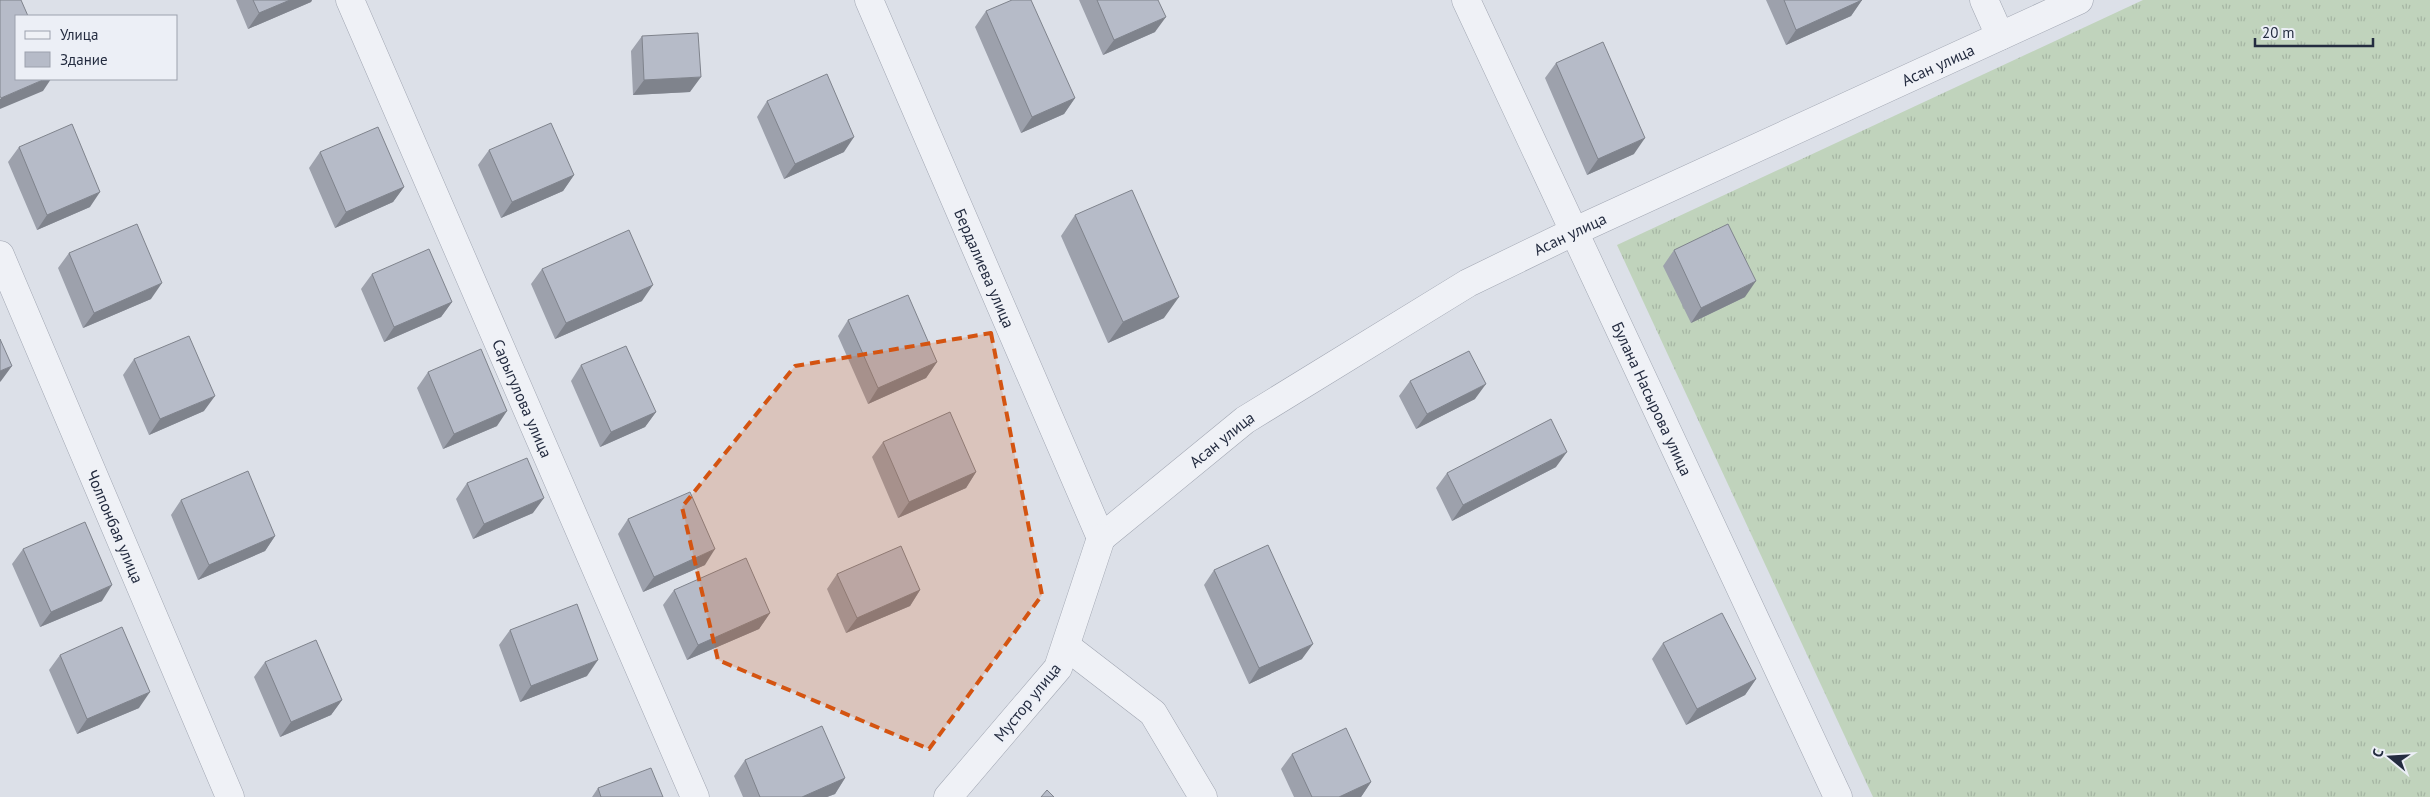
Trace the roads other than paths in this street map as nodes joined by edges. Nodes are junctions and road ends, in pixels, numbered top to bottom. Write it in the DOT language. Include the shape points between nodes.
graph roads {
  1 [pos="350,0"];
  2 [pos="869,0"];
  3 [pos="1466,0"];
  4 [pos="1984,0"];
  5 [pos="2079,0"];
  6 [pos="2000,36"];
  7 [pos="1573,232"];
  8 [pos="0,255"];
  9 [pos="1101,538"];
  10 [pos="1066,646"];
  11 [pos="230,797"];
  12 [pos="695,797"];
  13 [pos="948,797"];
  14 [pos="1203,797"];
  15 [pos="1838,797"];
  1 -- 12 [label="street, Сарыгулова улица"];
  2 -- 9 [label="street, Бердалиева улица"];
  3 -- 7 [label="street, Булана Насырова улица"];
  4 -- 6 [label="street"];
  5 -- 6 [label="street, Асан улица"];
  6 -- 7 [label="street, Асан улица"];
  7 -- 9 [label="street, Асан улица" via="1468,283 1245,420"];
  7 -- 15 [label="street, Булана Насырова улица"];
  8 -- 11 [label="street, Чолпонбая улица"];
  9 -- 10 [label="street, Мустор улица"];
  10 -- 13 [label="street, Мустор улица" via="1058,668"];
  10 -- 14 [label="street" via="1153,712"];
}
